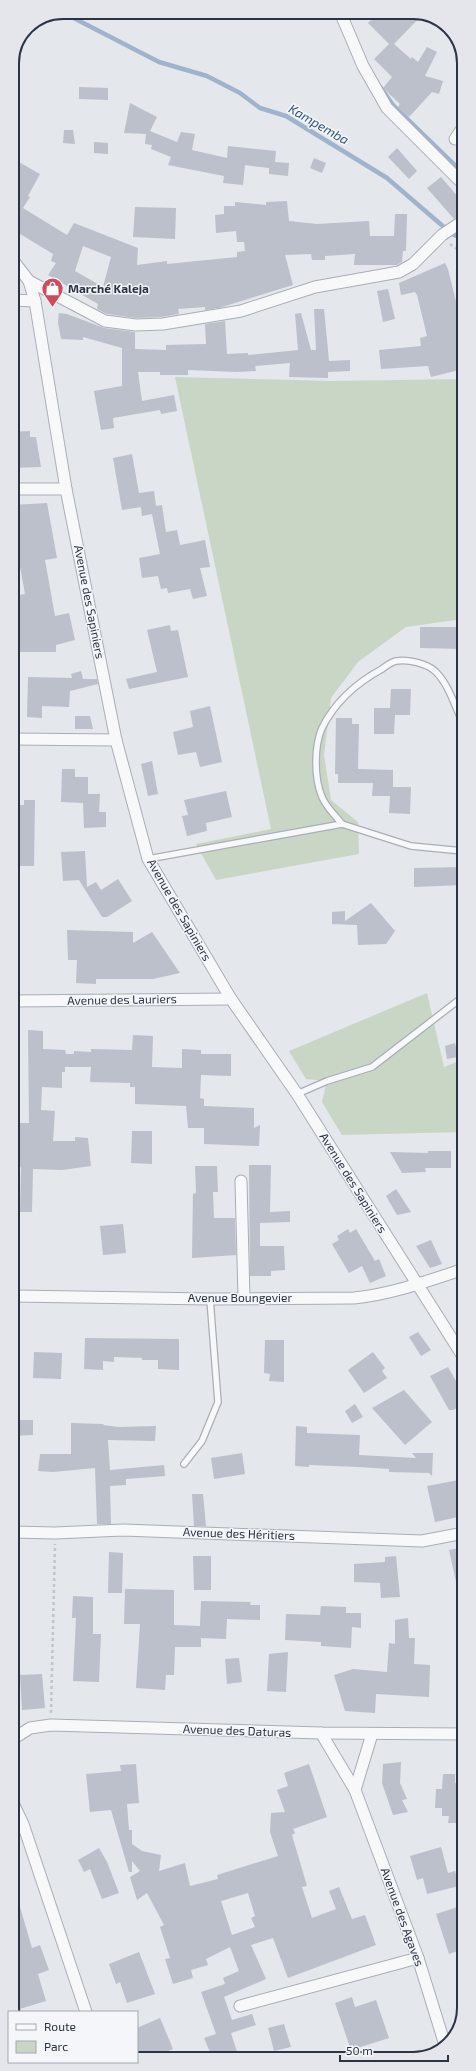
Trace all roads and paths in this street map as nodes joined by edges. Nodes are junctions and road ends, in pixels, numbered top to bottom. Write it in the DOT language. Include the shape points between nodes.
graph roads {
  1 [pos="343,19"];
  2 [pos="457,136"];
  3 [pos="455,139"];
  4 [pos="457,178"];
  5 [pos="457,225"];
  6 [pos="440,237"];
  7 [pos="457,249"];
  8 [pos="19,269"];
  9 [pos="28,281"];
  10 [pos="19,300"];
  11 [pos="35,301"];
  12 [pos="19,489"];
  13 [pos="66,489"];
  14 [pos="457,710"];
  15 [pos="19,739"];
  16 [pos="116,740"];
  17 [pos="342,824"];
  18 [pos="457,850"];
  19 [pos="148,859"];
  20 [pos="231,999"];
  21 [pos="19,1001"];
  22 [pos="457,1001"];
  23 [pos="297,1094"];
  24 [pos="241,1181"];
  25 [pos="457,1271"];
  26 [pos="418,1284"];
  27 [pos="19,1296"];
  28 [pos="244,1298"];
  29 [pos="210,1299"];
  30 [pos="457,1347"];
  31 [pos="184,1464"];
  32 [pos="19,1532"];
  33 [pos="55,1533"];
  34 [pos="457,1535"];
  35 [pos="51,1725"];
  36 [pos="321,1733"];
  37 [pos="372,1734"];
  38 [pos="457,1734"];
  39 [pos="19,1735"];
  40 [pos="355,1790"];
  41 [pos="19,1816"];
  42 [pos="418,1958"];
  43 [pos="240,2006"];
  44 [pos="86,2011"];
  45 [pos="443,2040"];
  1 -- 4 [label="street" via="363,66 387,108"];
  2 -- 3 [label="street"];
  5 -- 6 [label="street"];
  6 -- 7 [label="path"];
  6 -- 9 [label="street" via="413,264 399,272 316,287 241,311 162,324 136,326 105,321"];
  8 -- 9 [label="street"];
  9 -- 11 [label="street, Avenue des Sapiniers"];
  10 -- 11 [label="street"];
  11 -- 13 [label="street, Avenue des Sapiniers"];
  12 -- 13 [label="street"];
  13 -- 16 [label="street, Avenue des Sapiniers"];
  14 -- 17 [label="lane" via="436,671 417,662 395,661 373,674 341,699 322,729 316,761 322,796"];
  15 -- 16 [label="street"];
  16 -- 19 [label="street, Avenue des Sapiniers"];
  17 -- 18 [label="lane" via="411,846"];
  17 -- 19 [label="lane"];
  19 -- 20 [label="street, Avenue des Sapiniers"];
  20 -- 21 [label="street, Avenue des Lauriers"];
  20 -- 23 [label="street, Avenue des Sapiniers"];
  22 -- 23 [label="lane" via="372,1067 327,1081"];
  23 -- 26 [label="street, Avenue des Sapiniers"];
  24 -- 28 [label="street"];
  25 -- 26 [label="street, Avenue Boungevier"];
  26 -- 28 [label="street, Avenue Boungevier" via="354,1298"];
  26 -- 30 [label="street, Avenue des Sapiniers"];
  27 -- 29 [label="street, Avenue Boungevier"];
  28 -- 29 [label="street, Avenue Boungevier"];
  29 -- 31 [label="lane" via="218,1402 202,1441"];
  32 -- 33 [label="street, Avenue des Héritiers"];
  33 -- 34 [label="street, Avenue des Héritiers" via="123,1530 422,1541"];
  33 -- 35 [label="path"];
  35 -- 36 [label="street, Avenue des Daturas"];
  35 -- 39 [label="street, Avenue des Daturas" via="30,1728"];
  36 -- 37 [label="street, Avenue des Daturas"];
  36 -- 40 [label="street, Avenue des Agaves"];
  37 -- 38 [label="street, Avenue des Daturas"];
  37 -- 40 [label="street"];
  40 -- 42 [label="street, Avenue des Agaves"];
  41 -- 44 [label="street"];
  42 -- 43 [label="street"];
  42 -- 45 [label="street, Avenue des Agaves"];
}
